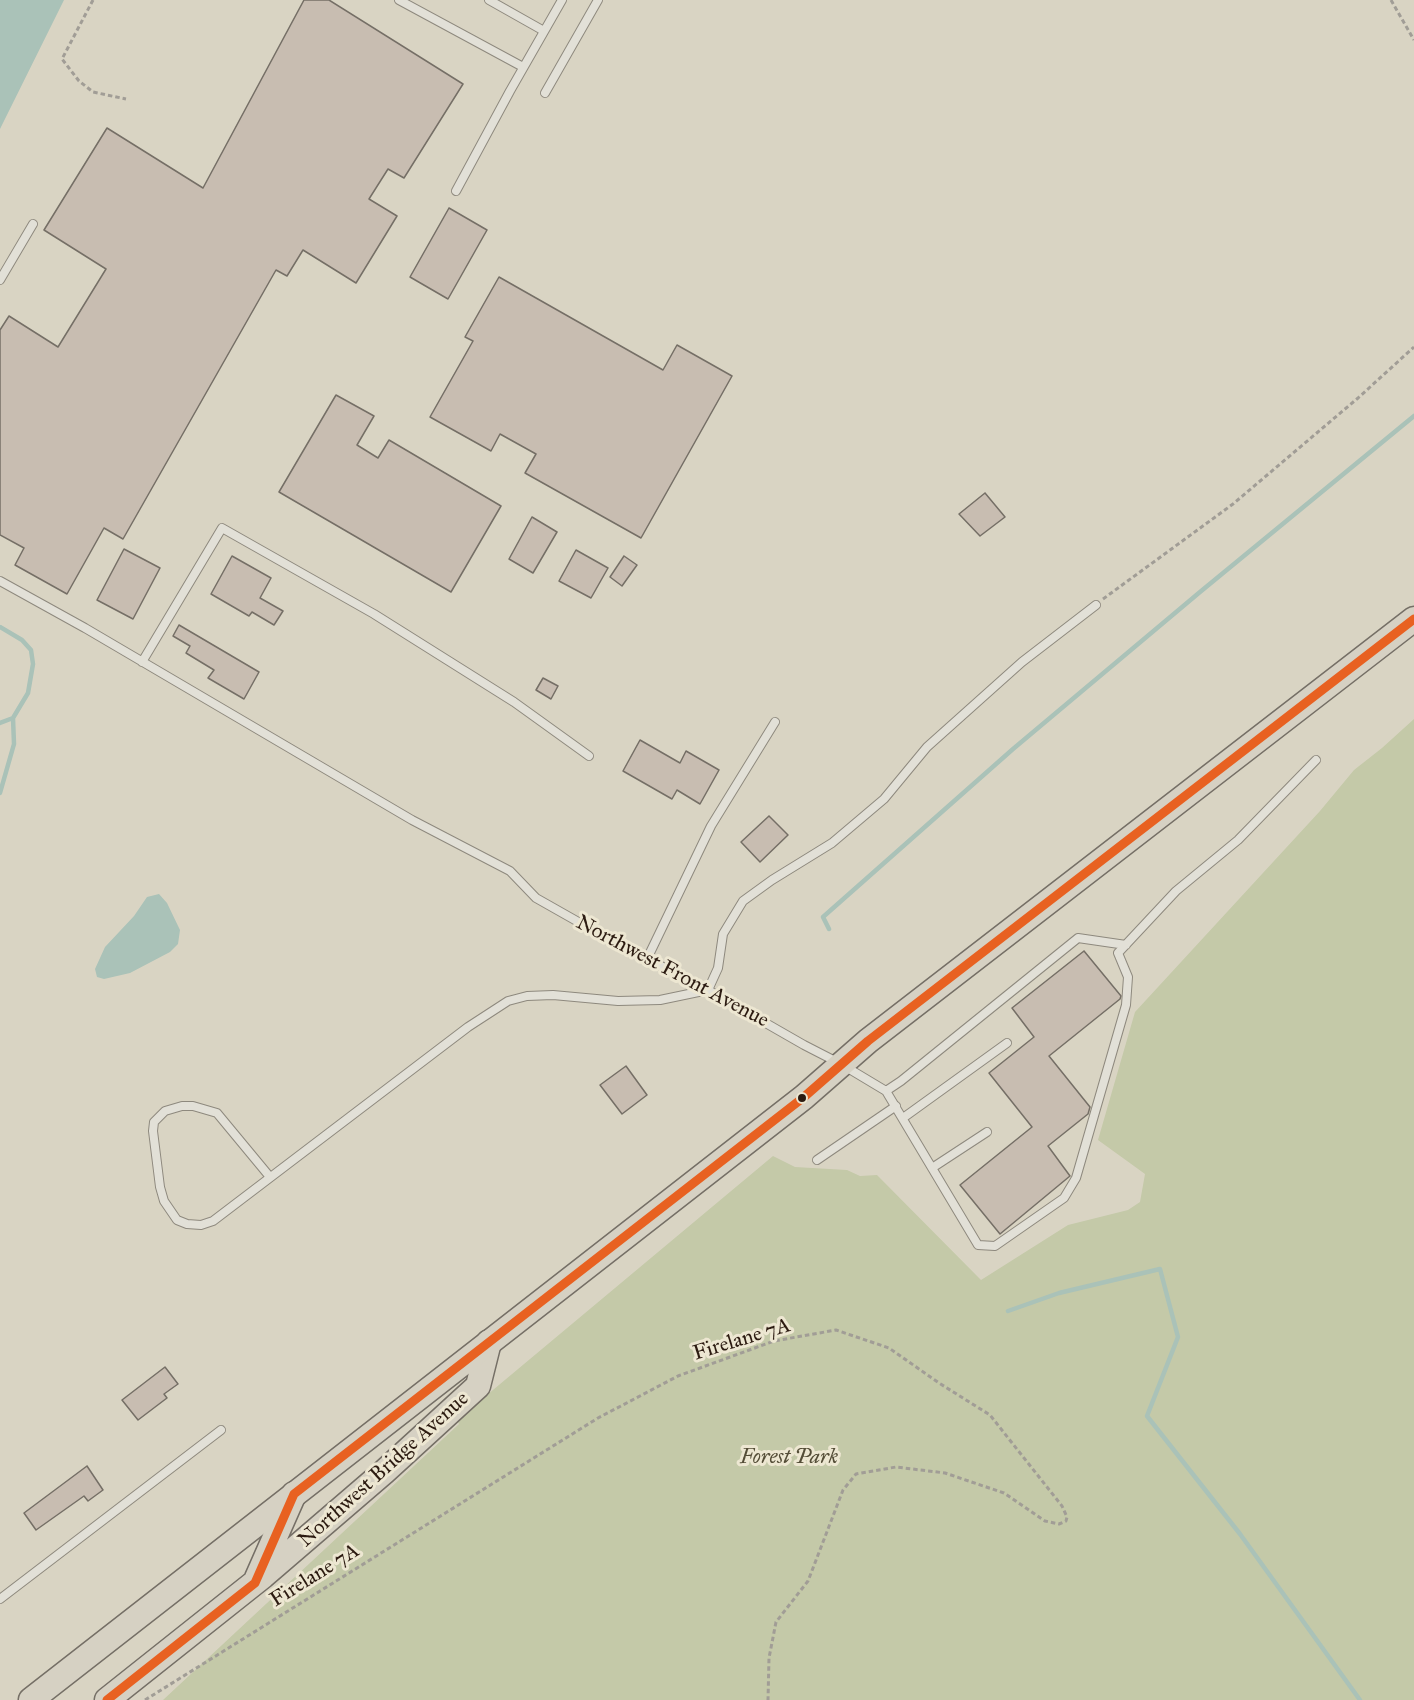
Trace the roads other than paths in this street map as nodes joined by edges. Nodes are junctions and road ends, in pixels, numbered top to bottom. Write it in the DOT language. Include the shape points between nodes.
graph roads {
  1 [pos="399,0"];
  2 [pos="489,0"];
  3 [pos="562,0"];
  4 [pos="598,0"];
  5 [pos="544,31"];
  6 [pos="523,67"];
  7 [pos="546,93"];
  8 [pos="456,191"];
  9 [pos="33,224"];
  10 [pos="0,280"];
  11 [pos="0,581"];
  12 [pos="1096,605"];
  13 [pos="1414,620"];
  14 [pos="142,662"];
  15 [pos="775,722"];
  16 [pos="589,756"];
  17 [pos="1316,760"];
  18 [pos="1126,945"];
  19 [pos="646,959"];
  20 [pos="708,990"];
  21 [pos="1007,1043"];
  22 [pos="841,1064"];
  23 [pos="886,1091"];
  24 [pos="896,1106"];
  25 [pos="903,1118"];
  26 [pos="987,1132"];
  27 [pos="818,1160"];
  28 [pos="932,1168"];
  29 [pos="270,1177"];
  30 [pos="489,1342"];
  31 [pos="221,1430"];
  32 [pos="294,1494"];
  33 [pos="255,1583"];
  34 [pos="0,1599"];
  35 [pos="31,1700"];
  36 [pos="107,1700"];
  1 -- 6 [label="lane"];
  2 -- 5 [label="lane"];
  3 -- 5 [label="lane"];
  4 -- 7 [label="lane"];
  5 -- 6 [label="lane"];
  6 -- 8 [label="lane"];
  9 -- 10 [label="lane"];
  11 -- 14 [label="lane, Northwest Front Avenue"];
  12 -- 20 [label="lane" via="1022,662 927,747 867,814 832,843 743,902 723,934 718,968"];
  13 -- 22 [label="main road"];
  14 -- 16 [label="lane" via="222,528 374,614 514,702"];
  14 -- 19 [label="lane, Northwest Front Avenue" via="412,820 510,871 536,898"];
  15 -- 19 [label="lane" via="711,826"];
  17 -- 18 [label="lane" via="1238,840 1176,891"];
  18 -- 23 [label="lane" via="1078,939"];
  18 -- 28 [label="lane" via="1118,953 1128,977 1126,1005 1086,1149 1064,1198 994,1246 978,1245"];
  19 -- 20 [label="lane, Northwest Front Avenue"];
  20 -- 22 [label="lane, Northwest Front Avenue"];
  20 -- 29 [label="lane" via="660,1000 553,995 508,1001"];
  21 -- 25 [label="lane"];
  22 -- 23 [label="lane, Northwest Front Avenue"];
  22 -- 30 [label="main road"];
  23 -- 24 [label="lane"];
  24 -- 25 [label="lane"];
  24 -- 27 [label="lane"];
  25 -- 28 [label="lane"];
  26 -- 28 [label="lane"];
  29 -- 29 [label="lane" via="213,1221 201,1225 177,1220 160,1187 154,1122 165,1111 182,1106 217,1113"];
  30 -- 32 [label="main road"];
  30 -- 33 [label="main road, Northwest Bridge Avenue" via="478,1386"];
  31 -- 34 [label="lane"];
  32 -- 33 [label="main road, Northwest Bridge Avenue"];
  32 -- 35 [label="main road"];
  33 -- 36 [label="main road, Northwest Bridge Avenue"];
}
